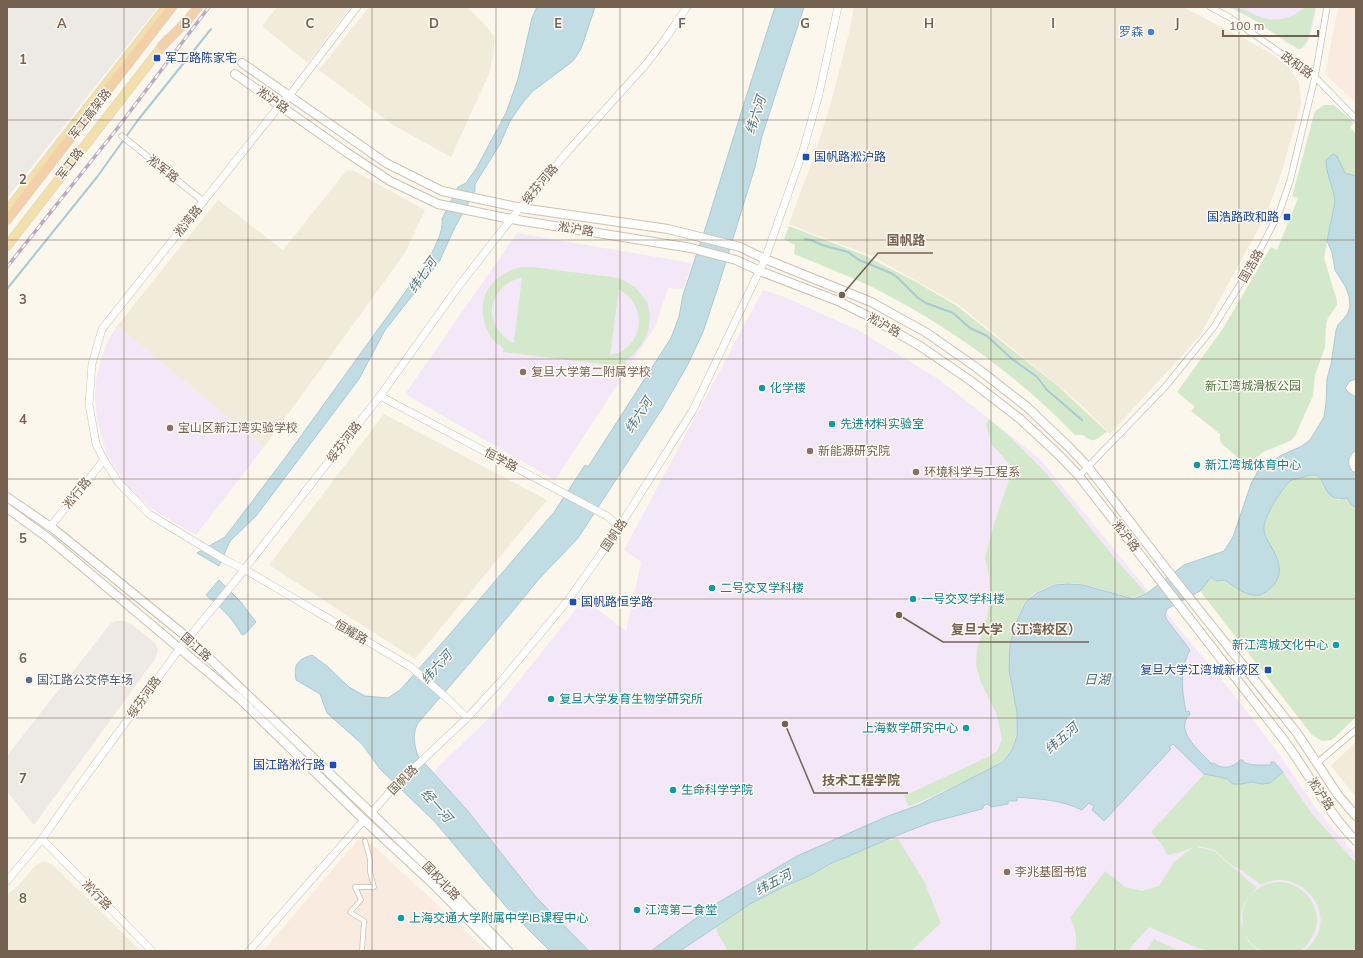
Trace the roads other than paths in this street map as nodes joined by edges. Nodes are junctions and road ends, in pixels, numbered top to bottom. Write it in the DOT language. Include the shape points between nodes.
graph roads {
  1 [pos="166,7"];
  2 [pos="172,7"];
  3 [pos="193,7"];
  4 [pos="198,7"];
  5 [pos="357,7"];
  6 [pos="687,7"];
  7 [pos="838,7"];
  8 [pos="1210,7"];
  9 [pos="1327,7"];
  10 [pos="162,46"];
  11 [pos="242,63"];
  12 [pos="235,74"];
  13 [pos="1316,77"];
  14 [pos="289,96"];
  15 [pos="280,105"];
  16 [pos="1356,119"];
  17 [pos="122,136"];
  18 [pos="204,202"];
  19 [pos="521,208"];
  20 [pos="7,211"];
  21 [pos="512,219"];
  22 [pos="7,220"];
  23 [pos="7,246"];
  24 [pos="765,259"];
  25 [pos="760,271"];
  26 [pos="380,396"];
  27 [pos="104,460"];
  28 [pos="1088,468"];
  29 [pos="1080,476"];
  30 [pos="7,497"];
  31 [pos="7,508"];
  32 [pos="50,527"];
  33 [pos="620,527"];
  34 [pos="244,569"];
  35 [pos="145,604"];
  36 [pos="137,613"];
  37 [pos="188,638"];
  38 [pos="180,648"];
  39 [pos="467,718"];
  40 [pos="1356,730"];
  41 [pos="1317,763"];
  42 [pos="1305,771"];
  43 [pos="371,813"];
  44 [pos="1356,816"];
  45 [pos="364,820"];
  46 [pos="42,839"];
  47 [pos="365,841"];
  48 [pos="1356,841"];
  49 [pos="7,881"];
  50 [pos="152,951"];
  51 [pos="249,951"];
  52 [pos="362,951"];
  53 [pos="499,951"];
  54 [pos="508,951"];
  1 -- 20 [label="main road, 军工路"];
  2 -- 22 [label="highway, 军工高架路"];
  3 -- 10 [label="main road, 军工路"];
  4 -- 10 [label="highway"];
  5 -- 14 [label="street, 淞湾路"];
  6 -- 19 [label="street, 绥芬河路" via="647,63"];
  7 -- 24 [label="street, 国帆路" via="819,94 802,154"];
  8 -- 13 [label="street, 政和路" via="1229,17"];
  9 -- 13 [label="street, 国浩路"];
  10 -- 23 [label="main road, 军工路"];
  11 -- 14 [label="main road, 淞沪路"];
  12 -- 15 [label="main road, 淞沪路"];
  13 -- 16 [label="street, 政和路"];
  13 -- 28 [label="street, 国浩路" via="1290,181 1279,213 1252,265 1213,328 1159,395"];
  14 -- 15 [label="street, 淞湾路"];
  14 -- 19 [label="main road, 淞沪路" via="386,163 442,191"];
  15 -- 18 [label="street, 淞湾路"];
  15 -- 21 [label="main road, 淞沪路" via="390,181 438,204"];
  17 -- 18 [label="street, 淞军路"];
  18 -- 27 [label="street, 淞湾路" via="102,329 92,364 90,404 96,444"];
  19 -- 21 [label="street, 绥芬河路"];
  19 -- 24 [label="main road, 淞沪路" via="668,229 740,247"];
  21 -- 25 [label="main road, 淞沪路" via="691,248 736,260"];
  21 -- 26 [label="street, 绥芬河路" via="461,282"];
  24 -- 25 [label="street, 国帆路"];
  24 -- 28 [label="main road, 淞沪路" via="871,302 927,333 1027,407"];
  25 -- 29 [label="main road, 淞沪路" via="838,301 920,346 1019,418"];
  25 -- 33 [label="street, 国帆路" via="693,410"];
  26 -- 33 [label="street, 恒学路" via="600,512"];
  26 -- 34 [label="street, 绥芬河路"];
  27 -- 32 [label="street, 淞行路"];
  27 -- 34 [label="street, 恒耀路" via="119,483 149,514 224,560"];
  28 -- 29 [label="street, 国浩路"];
  28 -- 41 [label="main road, 淞沪路" via="1297,733"];
  29 -- 42 [label="main road, 淞沪路"];
  30 -- 32 [label="main road, 国江路"];
  31 -- 36 [label="main road, 国江路" via="48,538"];
  32 -- 35 [label="main road, 国江路"];
  33 -- 39 [label="street, 国帆路" via="569,599"];
  34 -- 37 [label="street, 绥芬河路"];
  34 -- 39 [label="street, 恒耀路" via="411,667"];
  35 -- 36 [label="street"];
  35 -- 37 [label="main road, 国江路"];
  36 -- 38 [label="main road, 国江路"];
  37 -- 38 [label="street, 绥芬河路"];
  37 -- 43 [label="main road, 国江路"];
  38 -- 45 [label="main road, 国江路" via="240,699"];
  38 -- 46 [label="street, 绥芬河路"];
  39 -- 43 [label="street, 国帆路"];
  40 -- 41 [label="street"];
  41 -- 42 [label="main road"];
  41 -- 44 [label="main road, 淞沪路" via="1338,795"];
  42 -- 48 [label="main road, 淞沪路" via="1322,798"];
  43 -- 45 [label="street, 国帆路"];
  43 -- 54 [label="main road, 国权北路" via="433,872"];
  45 -- 51 [label="street, 国帆路"];
  45 -- 53 [label="main road, 国权北路" via="431,882"];
  46 -- 49 [label="street, 绥芬河路"];
  46 -- 50 [label="street, 淞行路"];
  47 -- 52 [label="street" via="374,887 355,887 361,900 350,912 364,921"];
}
